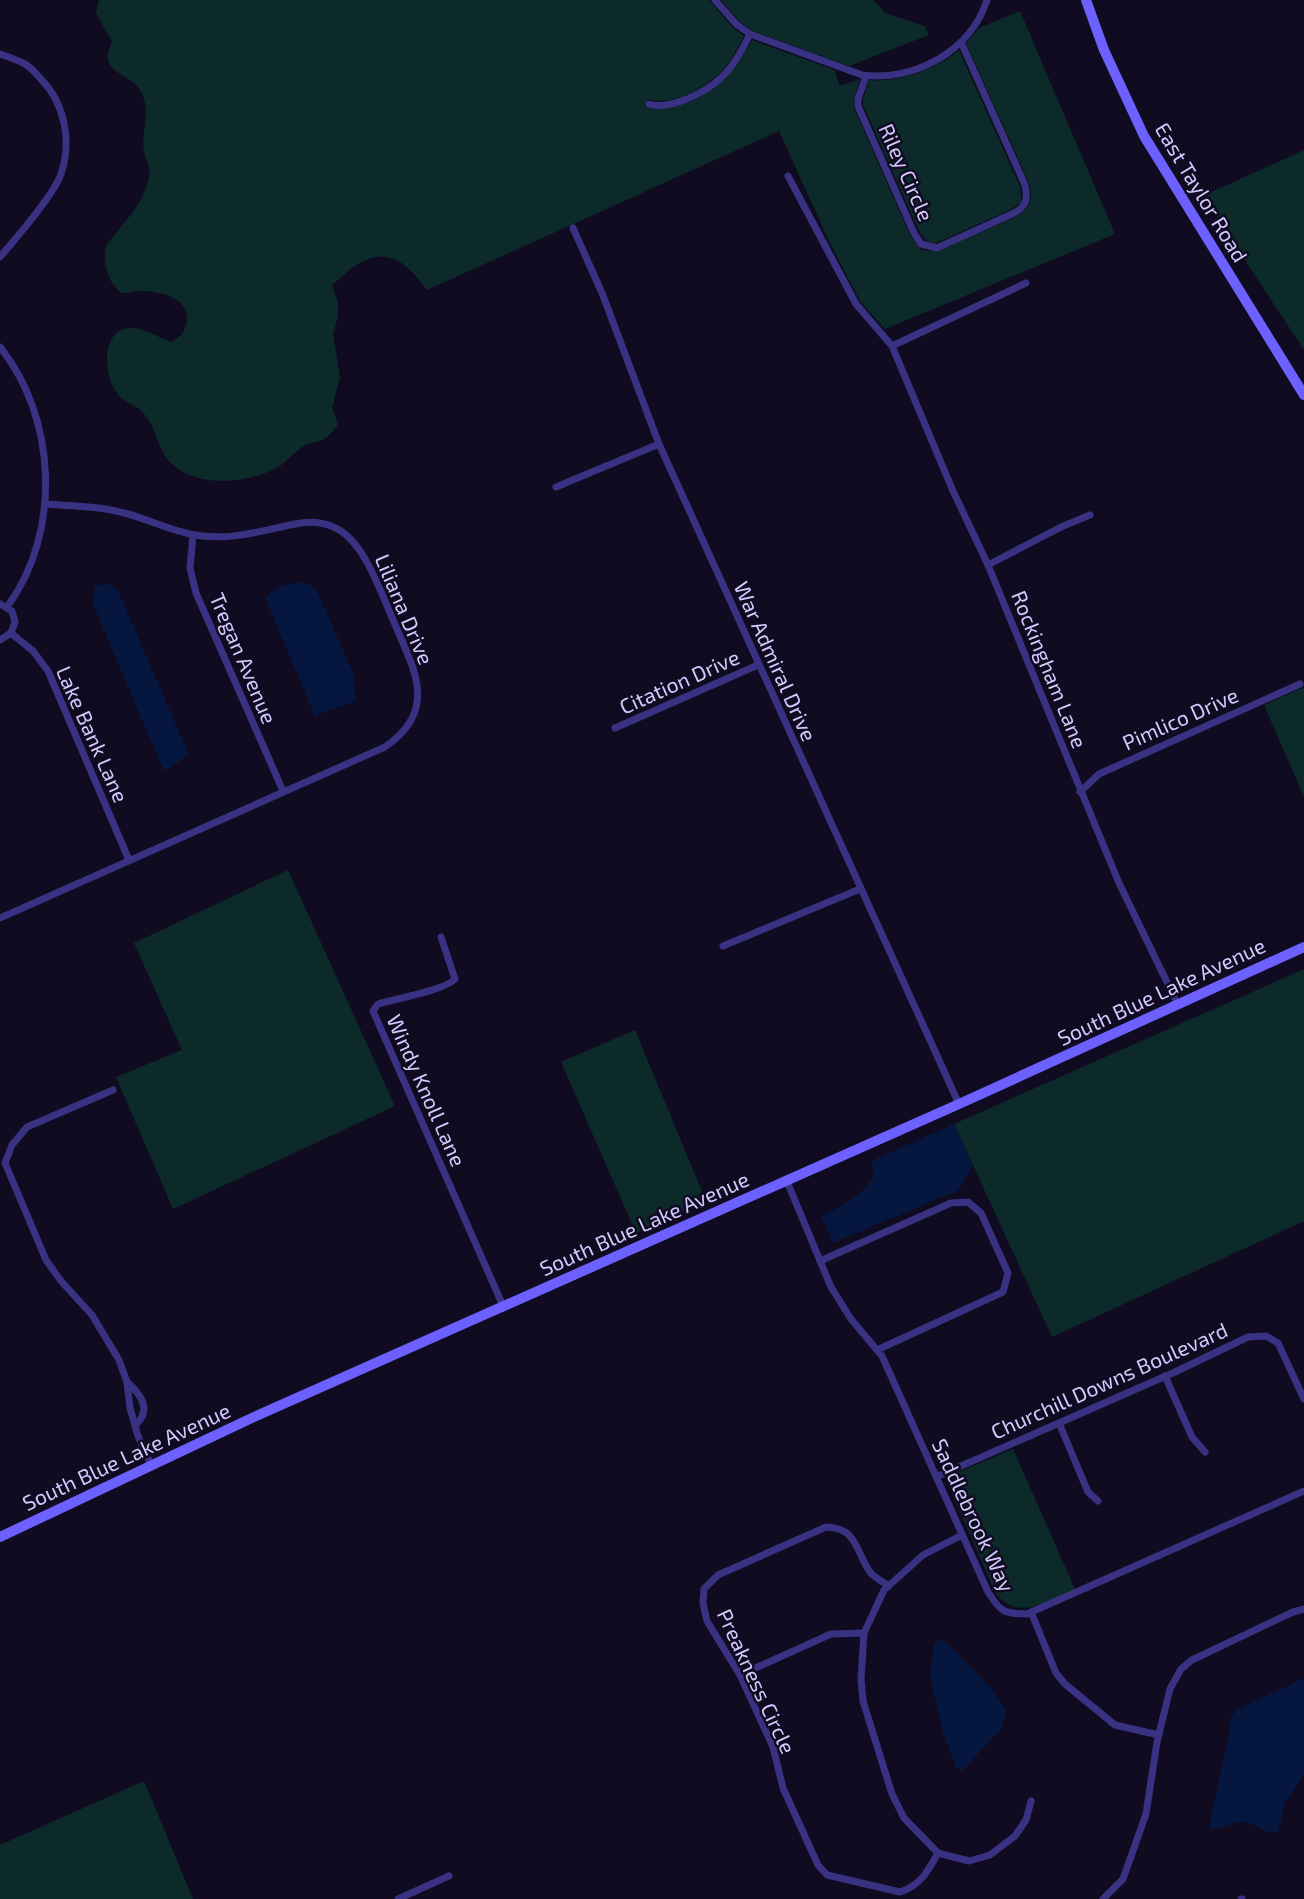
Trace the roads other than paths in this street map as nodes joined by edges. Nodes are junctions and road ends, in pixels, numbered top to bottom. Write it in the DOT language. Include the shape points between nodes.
graph roads {
  1 [pos="715,0"];
  2 [pos="987,0"];
  3 [pos="1086,0"];
  4 [pos="750,34"];
  5 [pos="961,42"];
  6 [pos="0,54"];
  7 [pos="866,76"];
  8 [pos="649,104"];
  9 [pos="788,176"];
  10 [pos="573,228"];
  11 [pos="0,257"];
  12 [pos="1026,283"];
  13 [pos="892,346"];
  14 [pos="0,347"];
  15 [pos="1304,395"];
  16 [pos="659,444"];
  17 [pos="556,487"];
  18 [pos="45,504"];
  19 [pos="1090,515"];
  20 [pos="193,535"];
  21 [pos="988,565"];
  22 [pos="4,606"];
  23 [pos="11,633"];
  24 [pos="0,640"];
  25 [pos="758,665"];
  26 [pos="1300,684"];
  27 [pos="615,728"];
  28 [pos="283,791"];
  29 [pos="1080,792"];
  30 [pos="129,860"];
  31 [pos="860,889"];
  32 [pos="0,918"];
  33 [pos="441,937"];
  34 [pos="723,946"];
  35 [pos="1304,947"];
  36 [pos="1178,1004"];
  37 [pos="113,1090"];
  38 [pos="959,1104"];
  39 [pos="786,1180"];
  40 [pos="820,1261"];
  41 [pos="504,1307"];
  42 [pos="877,1350"];
  43 [pos="1165,1376"];
  44 [pos="127,1382"];
  45 [pos="1304,1399"];
  46 [pos="1059,1423"];
  47 [pos="135,1425"];
  48 [pos="1205,1452"];
  49 [pos="152,1466"];
  50 [pos="936,1476"];
  51 [pos="1304,1491"];
  52 [pos="1098,1501"];
  53 [pos="962,1535"];
  54 [pos="0,1537"];
  55 [pos="889,1586"];
  56 [pos="1304,1609"];
  57 [pos="1031,1612"];
  58 [pos="864,1633"];
  59 [pos="740,1675"];
  60 [pos="1159,1735"];
  61 [pos="1031,1801"];
  62 [pos="938,1853"];
  63 [pos="449,1875"];
  64 [pos="398,1899"];
  65 [pos="1102,1899"];
  1 -- 4 [label="street"];
  2 -- 5 [label="street" via="976,25"];
  3 -- 15 [label="main road, East Taylor Road" via="1144,136"];
  4 -- 7 [label="street"];
  4 -- 8 [label="street" via="723,76 671,105"];
  5 -- 7 [label="street" via="928,64 901,74"];
  5 -- 7 [label="street, Riley Circle" via="1025,185 1026,202 1024,208 937,247 921,244 914,233 858,106"];
  6 -- 11 [label="street" via="27,65 48,86 63,116 66,137 60,175"];
  9 -- 13 [label="street, Rockingham Lane" via="856,304"];
  10 -- 16 [label="street, War Admiral Drive"];
  12 -- 13 [label="street"];
  13 -- 21 [label="street, Rockingham Lane"];
  14 -- 18 [label="street" via="34,410 42,443"];
  16 -- 17 [label="street"];
  16 -- 25 [label="street, War Admiral Drive"];
  18 -- 20 [label="street, Liliana Drive" via="123,512"];
  18 -- 22 [label="street" via="29,567 16,596"];
  19 -- 21 [label="street"];
  20 -- 28 [label="street, Tregan Avenue" via="190,568 196,593"];
  20 -- 28 [label="street, Liliana Drive" via="245,535 307,522 331,525 348,534 367,560 414,669 416,711 399,737"];
  21 -- 29 [label="street, Rockingham Lane"];
  22 -- 23 [label="street" via="14,616"];
  23 -- 24 [label="street"];
  23 -- 30 [label="street, Lake Bank Lane" via="48,671"];
  25 -- 27 [label="street, Citation Drive"];
  25 -- 31 [label="street, War Admiral Drive"];
  26 -- 29 [label="street, Pimlico Drive" via="1098,774"];
  28 -- 30 [label="street, Liliana Drive"];
  29 -- 36 [label="street, Rockingham Lane"];
  30 -- 32 [label="street, Liliana Drive"];
  31 -- 34 [label="street"];
  31 -- 38 [label="street, War Admiral Drive"];
  33 -- 41 [label="street, Windy Knoll Lane" via="455,979 451,984 378,1004 373,1011"];
  35 -- 36 [label="main road, South Blue Lake Avenue"];
  36 -- 38 [label="main road, South Blue Lake Avenue"];
  37 -- 44 [label="street" via="27,1127 5,1163 46,1260 92,1315"];
  38 -- 39 [label="main road, South Blue Lake Avenue"];
  39 -- 40 [label="street, Saddlebrook Way"];
  39 -- 41 [label="main road, South Blue Lake Avenue"];
  40 -- 42 [label="street, Saddlebrook Way" via="851,1319"];
  40 -- 42 [label="street" via="951,1203 968,1202 981,1213 1008,1273 1003,1292"];
  41 -- 49 [label="main road, South Blue Lake Avenue"];
  42 -- 50 [label="street, Saddlebrook Way"];
  43 -- 45 [label="street, Churchill Downs Boulevard" via="1248,1337 1266,1336 1278,1343"];
  43 -- 46 [label="street, Churchill Downs Boulevard"];
  43 -- 48 [label="street" via="1192,1437"];
  44 -- 47 [label="street"];
  44 -- 47 [label="street" via="145,1406"];
  46 -- 50 [label="street, Churchill Downs Boulevard"];
  46 -- 52 [label="street" via="1088,1492"];
  47 -- 49 [label="street"];
  49 -- 54 [label="main road, South Blue Lake Avenue"];
  50 -- 53 [label="street, Saddlebrook Way"];
  51 -- 57 [label="street, Saddlebrook Way"];
  53 -- 55 [label="street" via="923,1555"];
  53 -- 57 [label="street, Saddlebrook Way" via="999,1610"];
  55 -- 58 [label="street"];
  55 -- 59 [label="street, Preakness Circle" via="872,1575 850,1535 826,1527 718,1575 704,1589 703,1603 707,1620"];
  56 -- 60 [label="street" via="1181,1669 1170,1689"];
  57 -- 60 [label="street" via="1056,1674 1065,1684 1115,1725"];
  58 -- 59 [label="street" via="831,1634"];
  58 -- 62 [label="street" via="863,1701 892,1794 904,1818"];
  59 -- 62 [label="street, Preakness Circle" via="773,1747 783,1788 818,1865 827,1875 900,1892 921,1881"];
  60 -- 65 [label="street" via="1146,1814 1123,1879"];
  61 -- 62 [label="street" via="1015,1836 990,1855 969,1861"];
  63 -- 64 [label="street"];
}
